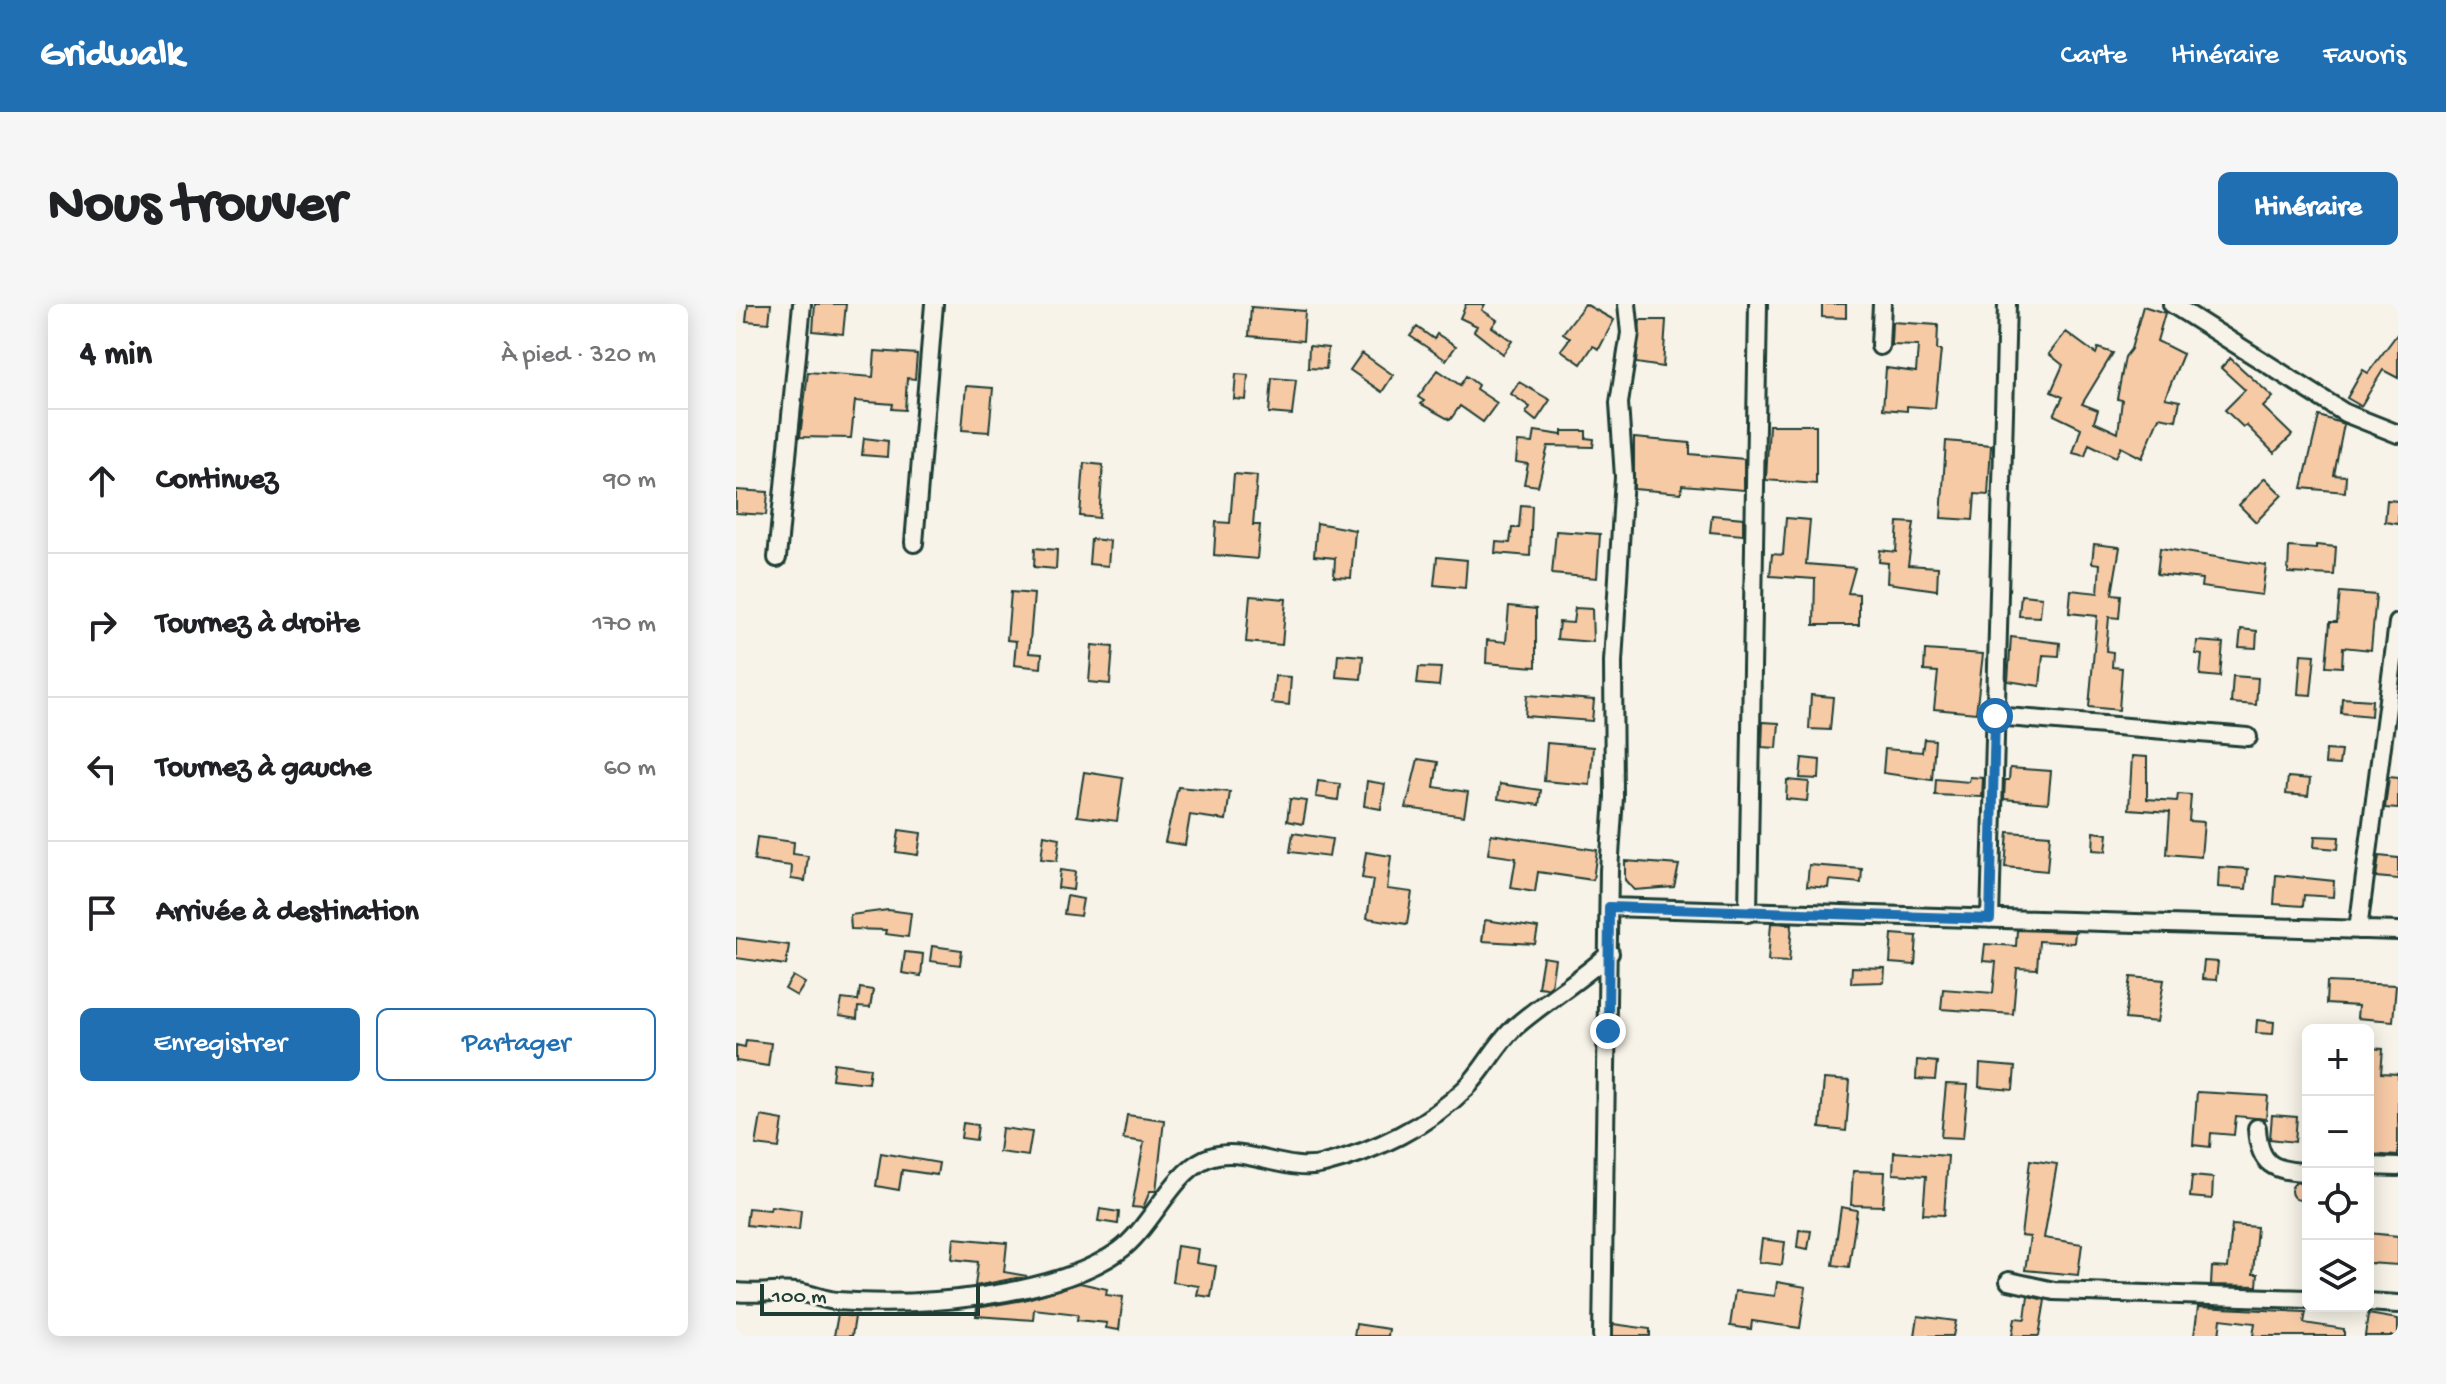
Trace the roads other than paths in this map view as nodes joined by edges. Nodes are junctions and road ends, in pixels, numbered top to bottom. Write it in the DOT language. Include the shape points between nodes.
graph roads {
  1 [pos="802,304"];
  2 [pos="934,304"];
  3 [pos="1627,304"];
  4 [pos="1758,304"];
  5 [pos="1882,304"];
  6 [pos="2007,304"];
  7 [pos="2172,304"];
  8 [pos="1880,346"];
  9 [pos="2398,434"];
  10 [pos="914,543"];
  11 [pos="777,558"];
  12 [pos="2398,623"];
  13 [pos="1995,716"];
  14 [pos="2248,737"];
  15 [pos="1609,907"];
  16 [pos="1748,913"];
  17 [pos="1990,919"];
  18 [pos="2358,930"];
  19 [pos="2398,931"];
  20 [pos="1610,953"];
  21 [pos="2257,1128"];
  22 [pos="2374,1166"];
  23 [pos="2398,1167"];
  24 [pos="2302,1172"];
  25 [pos="2009,1281"];
  26 [pos="736,1292"];
  27 [pos="2302,1299"];
  28 [pos="2374,1302"];
  29 [pos="2398,1304"];
  30 [pos="1602,1336"];
  1 -- 11 [label="street"];
  2 -- 10 [label="street"];
  3 -- 15 [label="street" via="1630,333 1619,403 1624,477 1613,662"];
  4 -- 16 [label="street"];
  5 -- 8 [label="street"];
  6 -- 13 [label="street"];
  7 -- 9 [label="street" via="2345,413"];
  12 -- 18 [label="street"];
  13 -- 14 [label="street"];
  13 -- 17 [label="street"];
  15 -- 16 [label="street"];
  15 -- 20 [label="street"];
  16 -- 17 [label="street"];
  17 -- 18 [label="street"];
  18 -- 19 [label="street"];
  20 -- 26 [label="street" via="1513,1029 1467,1087 1428,1121 1361,1153 1321,1165 1297,1167 1247,1156 1205,1159 1119,1251 1070,1274 1020,1290 927,1301 838,1301 797,1292"];
  20 -- 30 [label="street"];
  21 -- 24 [label="street" via="2266,1162 2285,1172"];
  22 -- 23 [label="street"];
  25 -- 27 [label="street" via="2054,1291"];
  28 -- 29 [label="street"];
}
